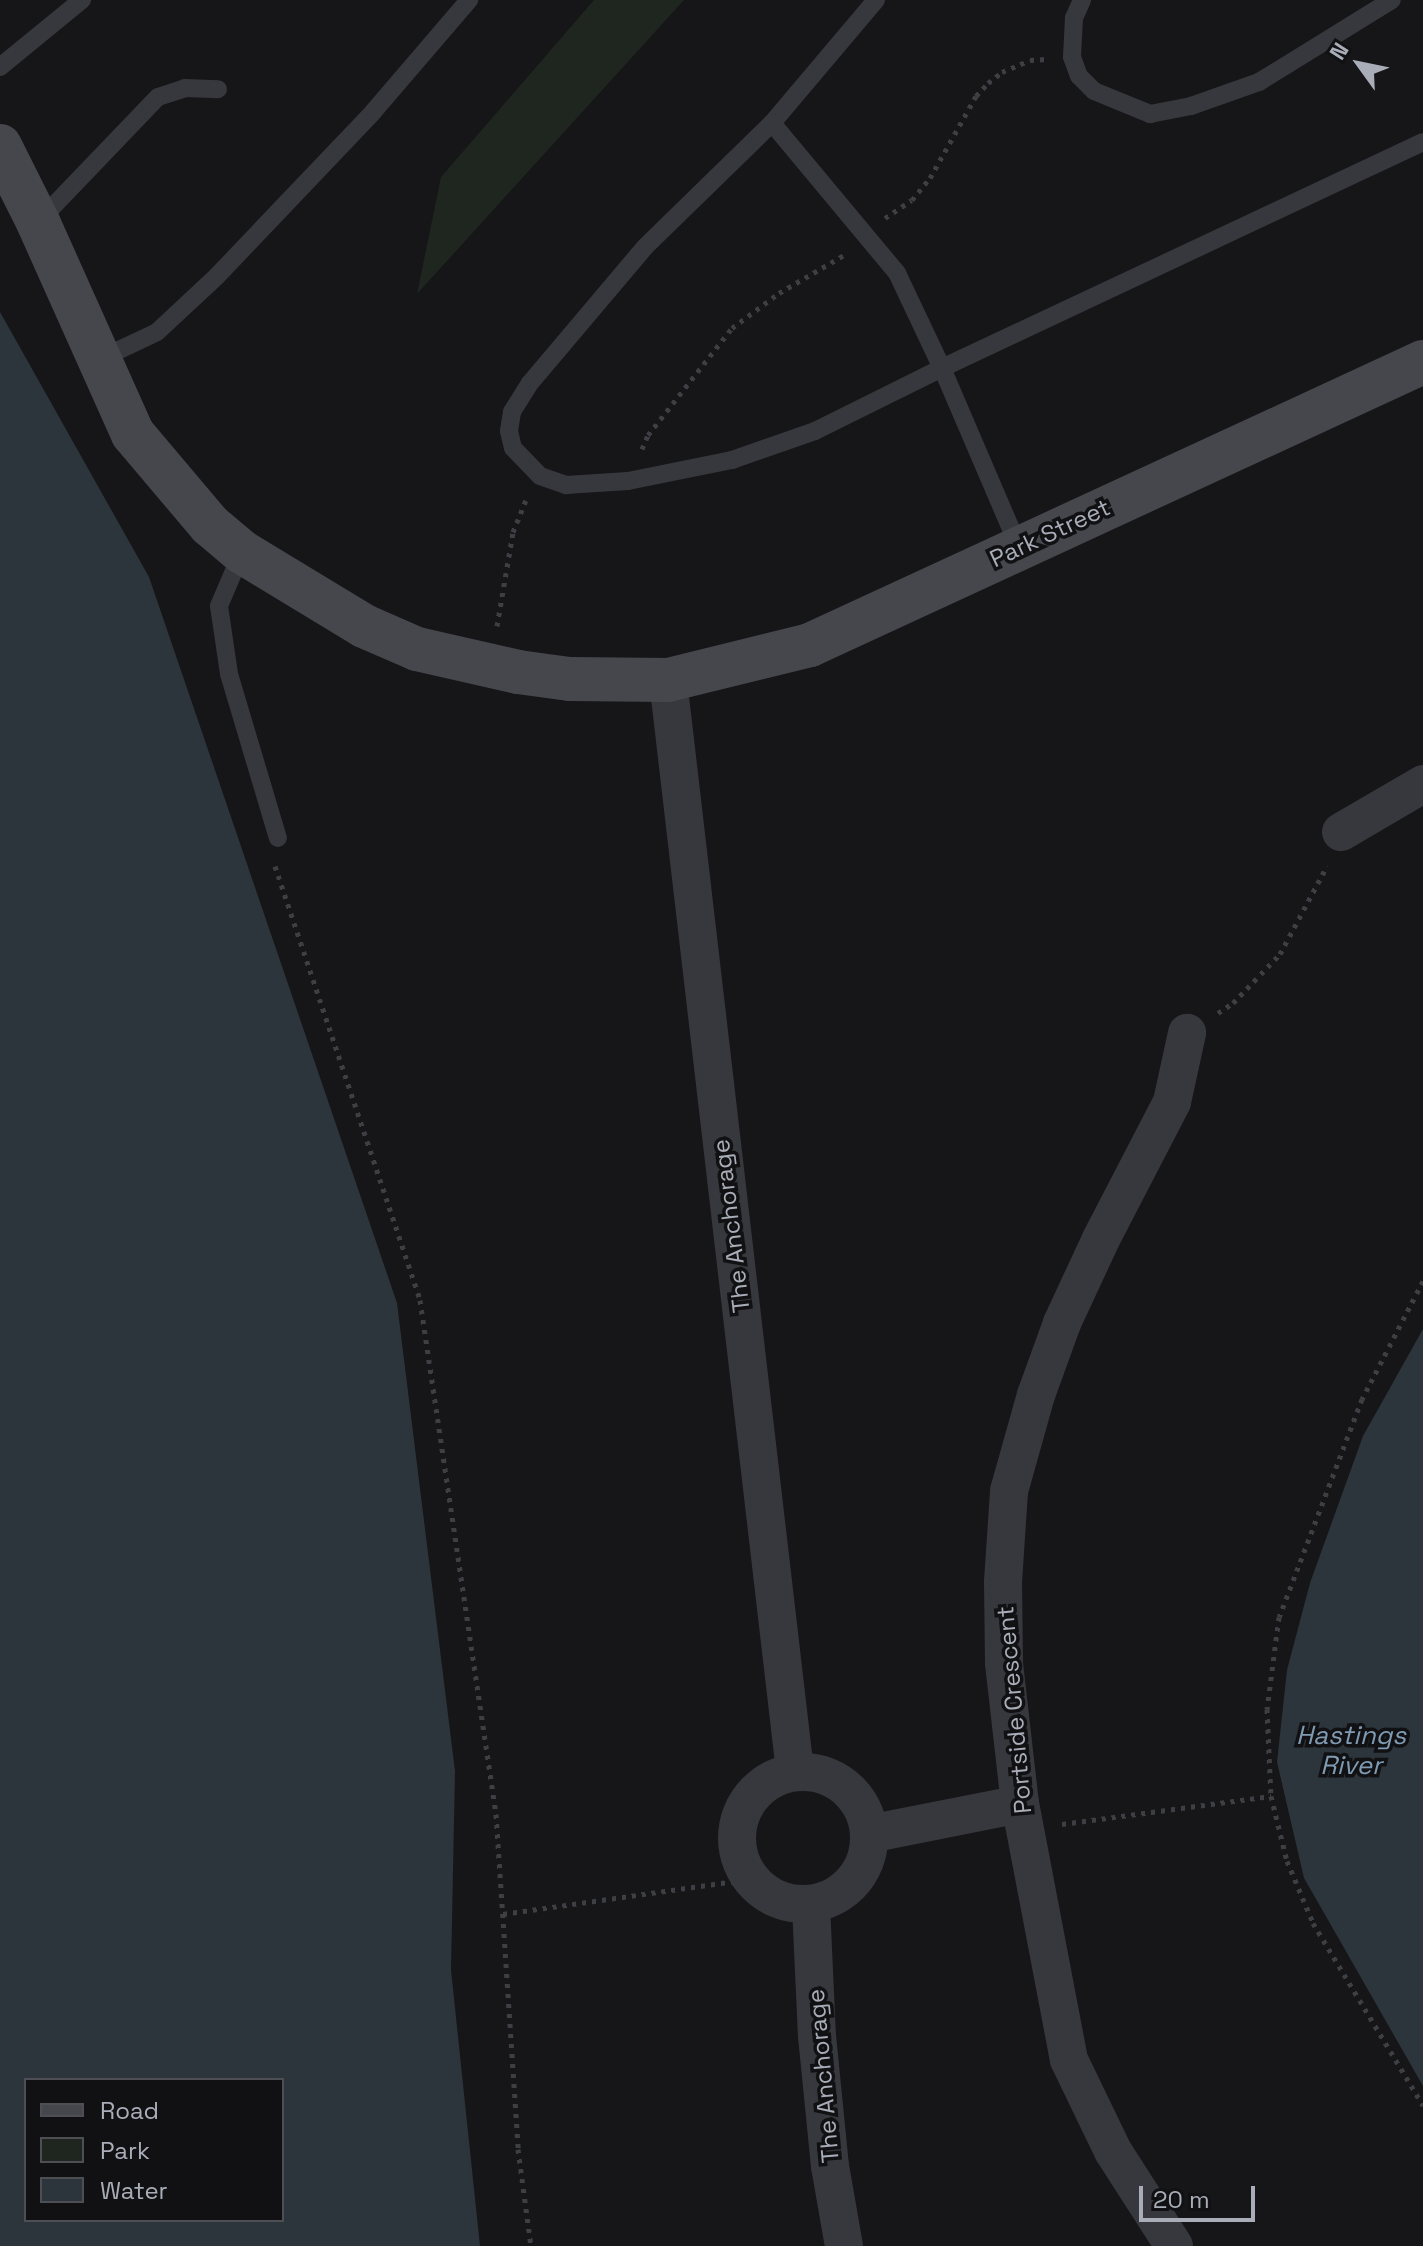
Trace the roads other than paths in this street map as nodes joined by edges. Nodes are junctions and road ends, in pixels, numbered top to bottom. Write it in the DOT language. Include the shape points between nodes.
graph roads {
  1 [pos="82,0"];
  2 [pos="469,0"];
  3 [pos="876,0"];
  4 [pos="1082,0"];
  5 [pos="1392,0"];
  6 [pos="0,67"];
  7 [pos="218,89"];
  8 [pos="772,123"];
  9 [pos="1423,142"];
  10 [pos="0,146"];
  11 [pos="38,222"];
  12 [pos="97,360"];
  13 [pos="1423,362"];
  14 [pos="942,368"];
  15 [pos="1019,548"];
  16 [pos="242,552"];
  17 [pos="668,680"];
  18 [pos="1423,784"];
  19 [pos="1341,832"];
  20 [pos="278,838"];
  21 [pos="1187,1033"];
  22 [pos="795,1771"];
  23 [pos="1020,1804"];
  24 [pos="869,1834"];
  25 [pos="811,1905"];
  26 [pos="844,2246"];
  27 [pos="1174,2246"];
  1 -- 6 [label="lane"];
  2 -- 12 [label="lane" via="373,112 217,276 157,332"];
  3 -- 8 [label="lane"];
  4 -- 5 [label="lane" via="1074,18 1079,76 1094,91 1150,114 1259,82"];
  7 -- 11 [label="lane" via="185,88 158,97"];
  8 -- 14 [label="lane" via="897,273"];
  8 -- 14 [label="lane" via="645,247 530,383 512,412 513,448 540,476 566,485 643,478 732,460 815,431"];
  9 -- 14 [label="lane"];
  10 -- 11 [label="street, Park Street"];
  11 -- 12 [label="street, Park Street"];
  12 -- 16 [label="street, Park Street" via="133,434 186,499"];
  13 -- 15 [label="street, Park Street"];
  14 -- 15 [label="lane"];
  15 -- 17 [label="street, Park Street" via="810,645"];
  16 -- 17 [label="street, Park Street" via="364,626 417,649 467,663 570,679"];
  16 -- 20 [label="lane" via="219,606 229,674"];
  17 -- 22 [label="street, The Anchorage"];
  18 -- 19 [label="street"];
  21 -- 23 [label="street, Portside Crescent" via="1172,1102 1062,1323 1009,1491 1004,1663"];
  22 -- 24 [label="street" via="817,1772 853,1794"];
  22 -- 25 [label="street" via="757,1789 744,1806 736,1847 750,1879 771,1897"];
  23 -- 24 [label="street"];
  23 -- 27 [label="street, Portside Crescent" via="1069,2060 1113,2151"];
  24 -- 25 [label="street" via="860,1872 848,1888"];
  25 -- 26 [label="street, The Anchorage" via="817,2036"];
}
